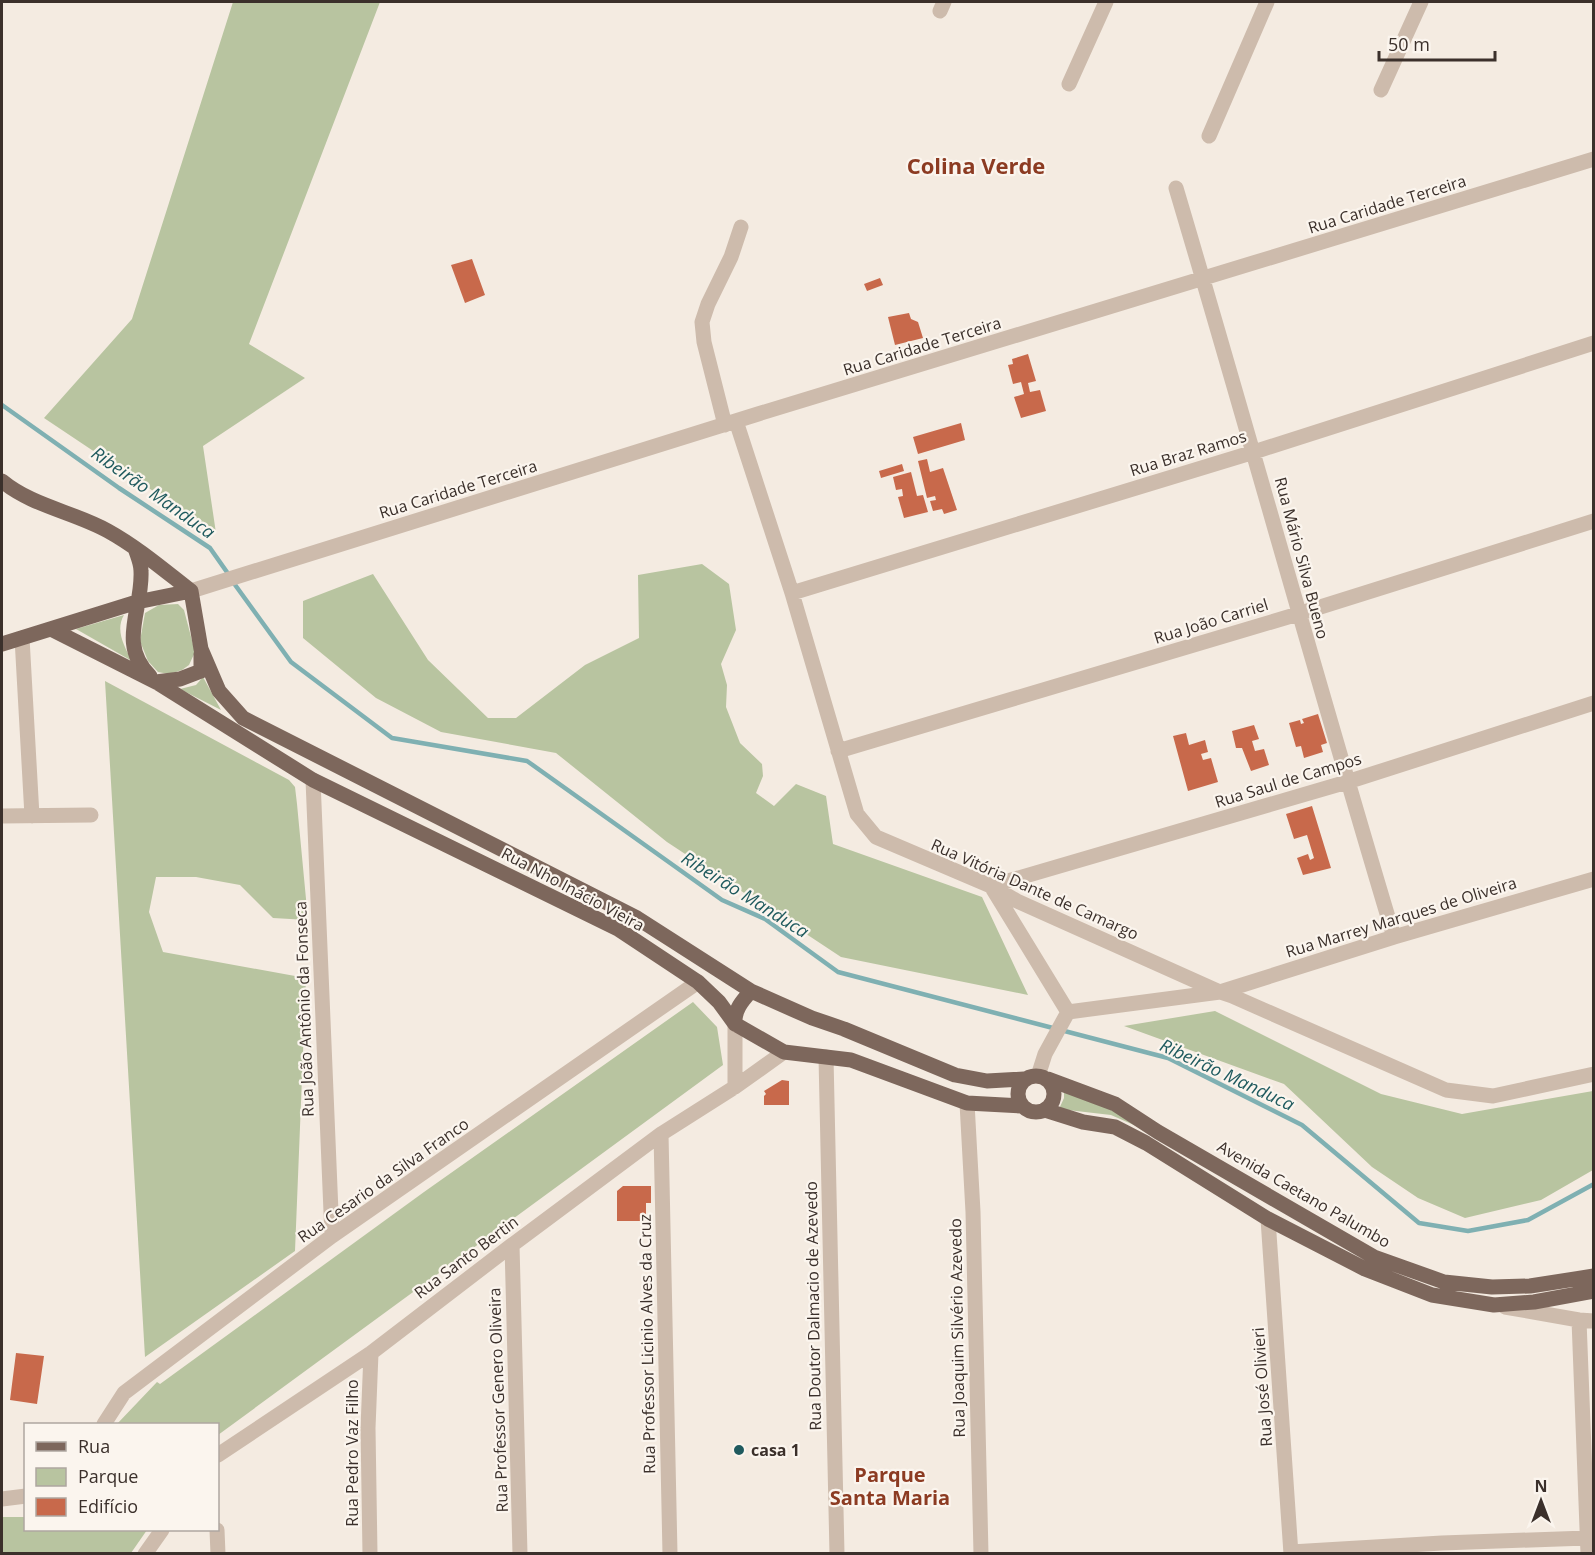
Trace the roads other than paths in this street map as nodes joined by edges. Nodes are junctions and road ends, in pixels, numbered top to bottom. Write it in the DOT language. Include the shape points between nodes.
graph roads {
  1 [pos="1106,2"];
  2 [pos="1267,2"];
  3 [pos="1421,2"];
  4 [pos="1069,84"];
  5 [pos="1381,90"];
  6 [pos="1209,136"];
  7 [pos="1593,159"];
  8 [pos="1176,188"];
  9 [pos="741,227"];
  10 [pos="1203,279"];
  11 [pos="1593,343"];
  12 [pos="730,423"];
  13 [pos="1254,452"];
  14 [pos="2,481"];
  15 [pos="1593,521"];
  16 [pos="135,548"];
  17 [pos="192,591"];
  18 [pos="792,593"];
  19 [pos="137,602"];
  20 [pos="1298,614"];
  21 [pos="51,629"];
  22 [pos="22,638"];
  23 [pos="2,644"];
  24 [pos="201,649"];
  25 [pos="156,682"];
  26 [pos="1593,703"];
  27 [pos="838,751"];
  28 [pos="313,780"];
  29 [pos="1347,782"];
  30 [pos="91,815"];
  31 [pos="2,816"];
  32 [pos="32,816"];
  33 [pos="1593,879"];
  34 [pos="991,886"];
  35 [pos="1394,937"];
  36 [pos="698,982"];
  37 [pos="751,991"];
  38 [pos="1220,992"];
  39 [pos="1065,1018"];
  40 [pos="735,1024"];
  41 [pos="784,1052"];
  42 [pos="825,1057"];
  43 [pos="1593,1074"];
  44 [pos="1037,1078"];
  45 [pos="735,1087"];
  46 [pos="967,1102"];
  47 [pos="1021,1106"];
  48 [pos="1045,1110"];
  49 [pos="661,1134"];
  50 [pos="1268,1219"];
  51 [pos="332,1236"];
  52 [pos="512,1245"];
  53 [pos="1593,1276"];
  54 [pos="1593,1291"];
  55 [pos="1494,1305"];
  56 [pos="1586,1320"];
  57 [pos="371,1353"];
  58 [pos="105,1423"];
  59 [pos="219,1454"];
  60 [pos="24,1497"];
  61 [pos="2,1499"];
  62 [pos="161,1531"];
  63 [pos="216,1531"];
  64 [pos="1587,1546"];
  65 [pos="1442,1548"];
  66 [pos="1291,1553"];
  67 [pos="145,1554"];
  68 [pos="218,1554"];
  69 [pos="370,1554"];
  70 [pos="520,1554"];
  71 [pos="670,1554"];
  72 [pos="837,1554"];
  73 [pos="981,1554"];
  1 -- 4 [label="street"];
  2 -- 6 [label="street"];
  3 -- 5 [label="street"];
  7 -- 10 [label="street, Rua Caridade Terceira"];
  8 -- 10 [label="street, Rua Mário Silva Bueno"];
  9 -- 12 [label="street, Rua Vitória Dante de Camargo" via="702,322 704,342"];
  10 -- 12 [label="street, Rua Caridade Terceira"];
  10 -- 13 [label="street, Rua Mário Silva Bueno"];
  11 -- 13 [label="street, Rua Braz Ramos"];
  12 -- 17 [label="street, Rua Caridade Terceira"];
  12 -- 18 [label="street, Rua Vitória Dante de Camargo"];
  13 -- 18 [label="street, Rua Braz Ramos"];
  13 -- 20 [label="street, Rua Mário Silva Bueno"];
  14 -- 16 [label="main road" via="32,500 106,530"];
  15 -- 20 [label="street, Rua João Carriel"];
  16 -- 17 [label="main road"];
  16 -- 19 [label="main road" via="141,570"];
  17 -- 19 [label="main road"];
  17 -- 24 [label="main road"];
  18 -- 27 [label="street, Rua Vitória Dante de Camargo"];
  19 -- 21 [label="main road"];
  19 -- 25 [label="main road" via="132,630 135,654"];
  20 -- 27 [label="street, Rua João Carriel"];
  20 -- 29 [label="street, Rua Mário Silva Bueno"];
  21 -- 22 [label="main road"];
  21 -- 25 [label="main road"];
  22 -- 23 [label="main road"];
  22 -- 32 [label="street"];
  24 -- 25 [label="main road" via="201,671"];
  24 -- 37 [label="main road, Rua Nho Inácio Vieira" via="219,691 243,718 637,918"];
  25 -- 28 [label="main road, Rua Nho Inácio Vieira"];
  26 -- 29 [label="street, Rua Saul de Campos"];
  27 -- 34 [label="street, Rua Vitória Dante de Camargo" via="856,814 876,837"];
  28 -- 36 [label="main road, Rua Nho Inácio Vieira" via="618,929"];
  28 -- 51 [label="street, Rua João Antônio da Fonseca"];
  29 -- 34 [label="street, Rua Saul de Campos"];
  29 -- 35 [label="street, Rua Mário Silva Bueno"];
  30 -- 32 [label="street"];
  31 -- 32 [label="street"];
  33 -- 35 [label="street, Rua Marrey Marques de Oliveira"];
  34 -- 38 [label="street, Rua Vitória Dante de Camargo"];
  34 -- 39 [label="street"];
  35 -- 38 [label="street, Rua Marrey Marques de Oliveira"];
  36 -- 40 [label="main road, Rua Nho Inácio Vieira"];
  36 -- 51 [label="street, Rua Cesario da Silva Franco"];
  37 -- 40 [label="main road" via="739,1005"];
  37 -- 44 [label="main road, Rua Nho Inácio Vieira" via="955,1075 987,1081"];
  38 -- 39 [label="street, Rua Marrey Marques de Oliveira"];
  38 -- 43 [label="street, Rua Vitória Dante de Camargo" via="1446,1090 1493,1096"];
  39 -- 44 [label="street" via="1045,1053"];
  40 -- 41 [label="main road, Rua Nho Inácio Vieira"];
  40 -- 45 [label="street"];
  41 -- 42 [label="main road, Rua Nho Inácio Vieira"];
  41 -- 45 [label="street, Rua Santo Bertin"];
  42 -- 46 [label="main road, Rua Nho Inácio Vieira" via="851,1060"];
  42 -- 72 [label="street, Rua Doutor Dalmacio de Azevedo"];
  44 -- 47 [label="main road" via="1018,1089"];
  44 -- 48 [label="main road" via="1053,1086 1052,1102"];
  44 -- 53 [label="main road, Avenida Caetano Palumbo" via="1114,1104 1374,1257 1434,1279 1502,1287"];
  45 -- 49 [label="street, Rua Santo Bertin"];
  46 -- 47 [label="main road, Rua Nho Inácio Vieira"];
  46 -- 73 [label="street, Rua Joaquim Silvério Azevedo"];
  47 -- 48 [label="main road" via="1031,1112"];
  48 -- 50 [label="main road, Avenida Caetano Palumbo" via="1115,1127"];
  49 -- 52 [label="street, Rua Santo Bertin"];
  49 -- 71 [label="street, Rua Professor Licinio Alves da Cruz"];
  50 -- 55 [label="main road, Avenida Caetano Palumbo" via="1376,1274 1432,1295"];
  50 -- 66 [label="street, Rua José Olivieri"];
  51 -- 58 [label="street, Rua Cesario da Silva Franco" via="124,1393"];
  52 -- 57 [label="street, Rua Santo Bertin"];
  52 -- 70 [label="street, Rua Professor Genero Oliveira"];
  54 -- 55 [label="main road, Avenida Caetano Palumbo"];
  55 -- 56 [label="street"];
  56 -- 64 [label="street"];
  57 -- 59 [label="street, Rua Santo Bertin"];
  57 -- 69 [label="street, Rua Pedro Vaz Filho"];
  60 -- 61 [label="street"];
  62 -- 67 [label="street"];
  63 -- 68 [label="street"];
  64 -- 65 [label="street"];
  65 -- 66 [label="street"];
}
